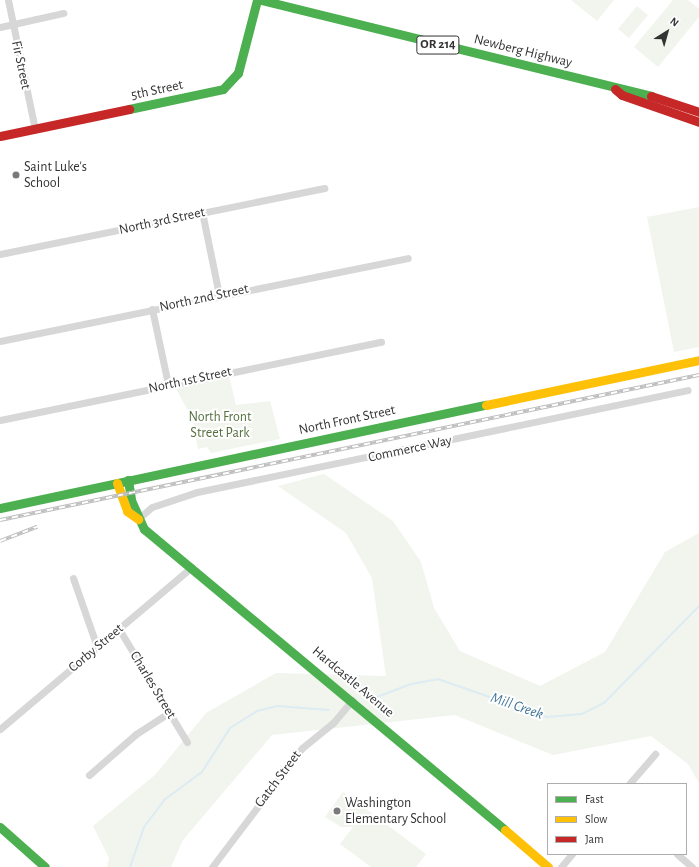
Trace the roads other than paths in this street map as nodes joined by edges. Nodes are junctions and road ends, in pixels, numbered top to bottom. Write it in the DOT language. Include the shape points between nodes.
graph roads {
  1 [pos="8,0"];
  2 [pos="257,0"];
  3 [pos="261,0"];
  4 [pos="63,13"];
  5 [pos="13,24"];
  6 [pos="0,27"];
  7 [pos="615,89"];
  8 [pos="699,112"];
  9 [pos="699,122"];
  10 [pos="35,129"];
  11 [pos="0,136"];
  12 [pos="324,188"];
  13 [pos="202,212"];
  14 [pos="0,254"];
  15 [pos="408,258"];
  16 [pos="219,295"];
  17 [pos="152,309"];
  18 [pos="0,342"];
  19 [pos="381,342"];
  20 [pos="699,360"];
  21 [pos="168,384"];
  22 [pos="688,390"];
  23 [pos="0,420"];
  24 [pos="128,480"];
  25 [pos="117,483"];
  26 [pos="0,508"];
  27 [pos="138,519"];
  28 [pos="192,567"];
  29 [pos="73,578"];
  30 [pos="119,629"];
  31 [pos="97,647"];
  32 [pos="352,700"];
  33 [pos="170,712"];
  34 [pos="0,729"];
  35 [pos="187,742"];
  36 [pos="655,754"];
  37 [pos="89,774"];
  38 [pos="630,783"];
  39 [pos="0,827"];
  40 [pos="571,855"];
  41 [pos="678,855"];
  42 [pos="45,867"];
  43 [pos="212,867"];
  44 [pos="548,867"];
  45 [pos="561,867"];
  46 [pos="692,867"];
  1 -- 5 [label="street, Fir Street"];
  2 -- 10 [label="main road, 5th Street" via="238,73 228,87"];
  3 -- 7 [label="main road, Newberg Highway / OR 214"];
  4 -- 5 [label="street"];
  5 -- 6 [label="street"];
  5 -- 10 [label="street, Fir Street"];
  7 -- 8 [label="main road, Newberg Highway / OR 214" via="625,88"];
  7 -- 9 [label="main road, Newberg Highway / OR 214" via="622,95"];
  10 -- 11 [label="main road, 5th Street"];
  12 -- 13 [label="street, North 3rd Street"];
  13 -- 14 [label="street, North 3rd Street"];
  13 -- 16 [label="street"];
  15 -- 16 [label="street, North 2nd Street"];
  16 -- 17 [label="street, North 2nd Street"];
  17 -- 18 [label="street, North 2nd Street"];
  17 -- 21 [label="street"];
  19 -- 21 [label="street, North 1st Street"];
  20 -- 24 [label="main road, North Front Street"];
  21 -- 23 [label="street, North 1st Street"];
  22 -- 27 [label="street, Commerce Way" via="197,492 152,507"];
  24 -- 25 [label="main road, North Front Street"];
  24 -- 27 [label="main road, Hardcastle Avenue"];
  25 -- 26 [label="main road, North Front Street"];
  25 -- 27 [label="main road, Hardcastle Avenue" via="127,511"];
  27 -- 28 [label="main road, Hardcastle Avenue" via="144,529"];
  28 -- 30 [label="street, Corby Street"];
  28 -- 32 [label="main road, Hardcastle Avenue"];
  29 -- 31 [label="street"];
  30 -- 31 [label="street, Corby Street"];
  30 -- 33 [label="street, Charles Street"];
  31 -- 34 [label="street, Corby Street"];
  32 -- 43 [label="street, Gatch Street" via="334,723 302,748"];
  32 -- 44 [label="main road, Hardcastle Avenue"];
  33 -- 35 [label="street, Charles Street"];
  33 -- 37 [label="street" via="136,734"];
  36 -- 38 [label="street"];
  39 -- 42 [label="main road"];
  40 -- 45 [label="street"];
  41 -- 46 [label="street"];
}
